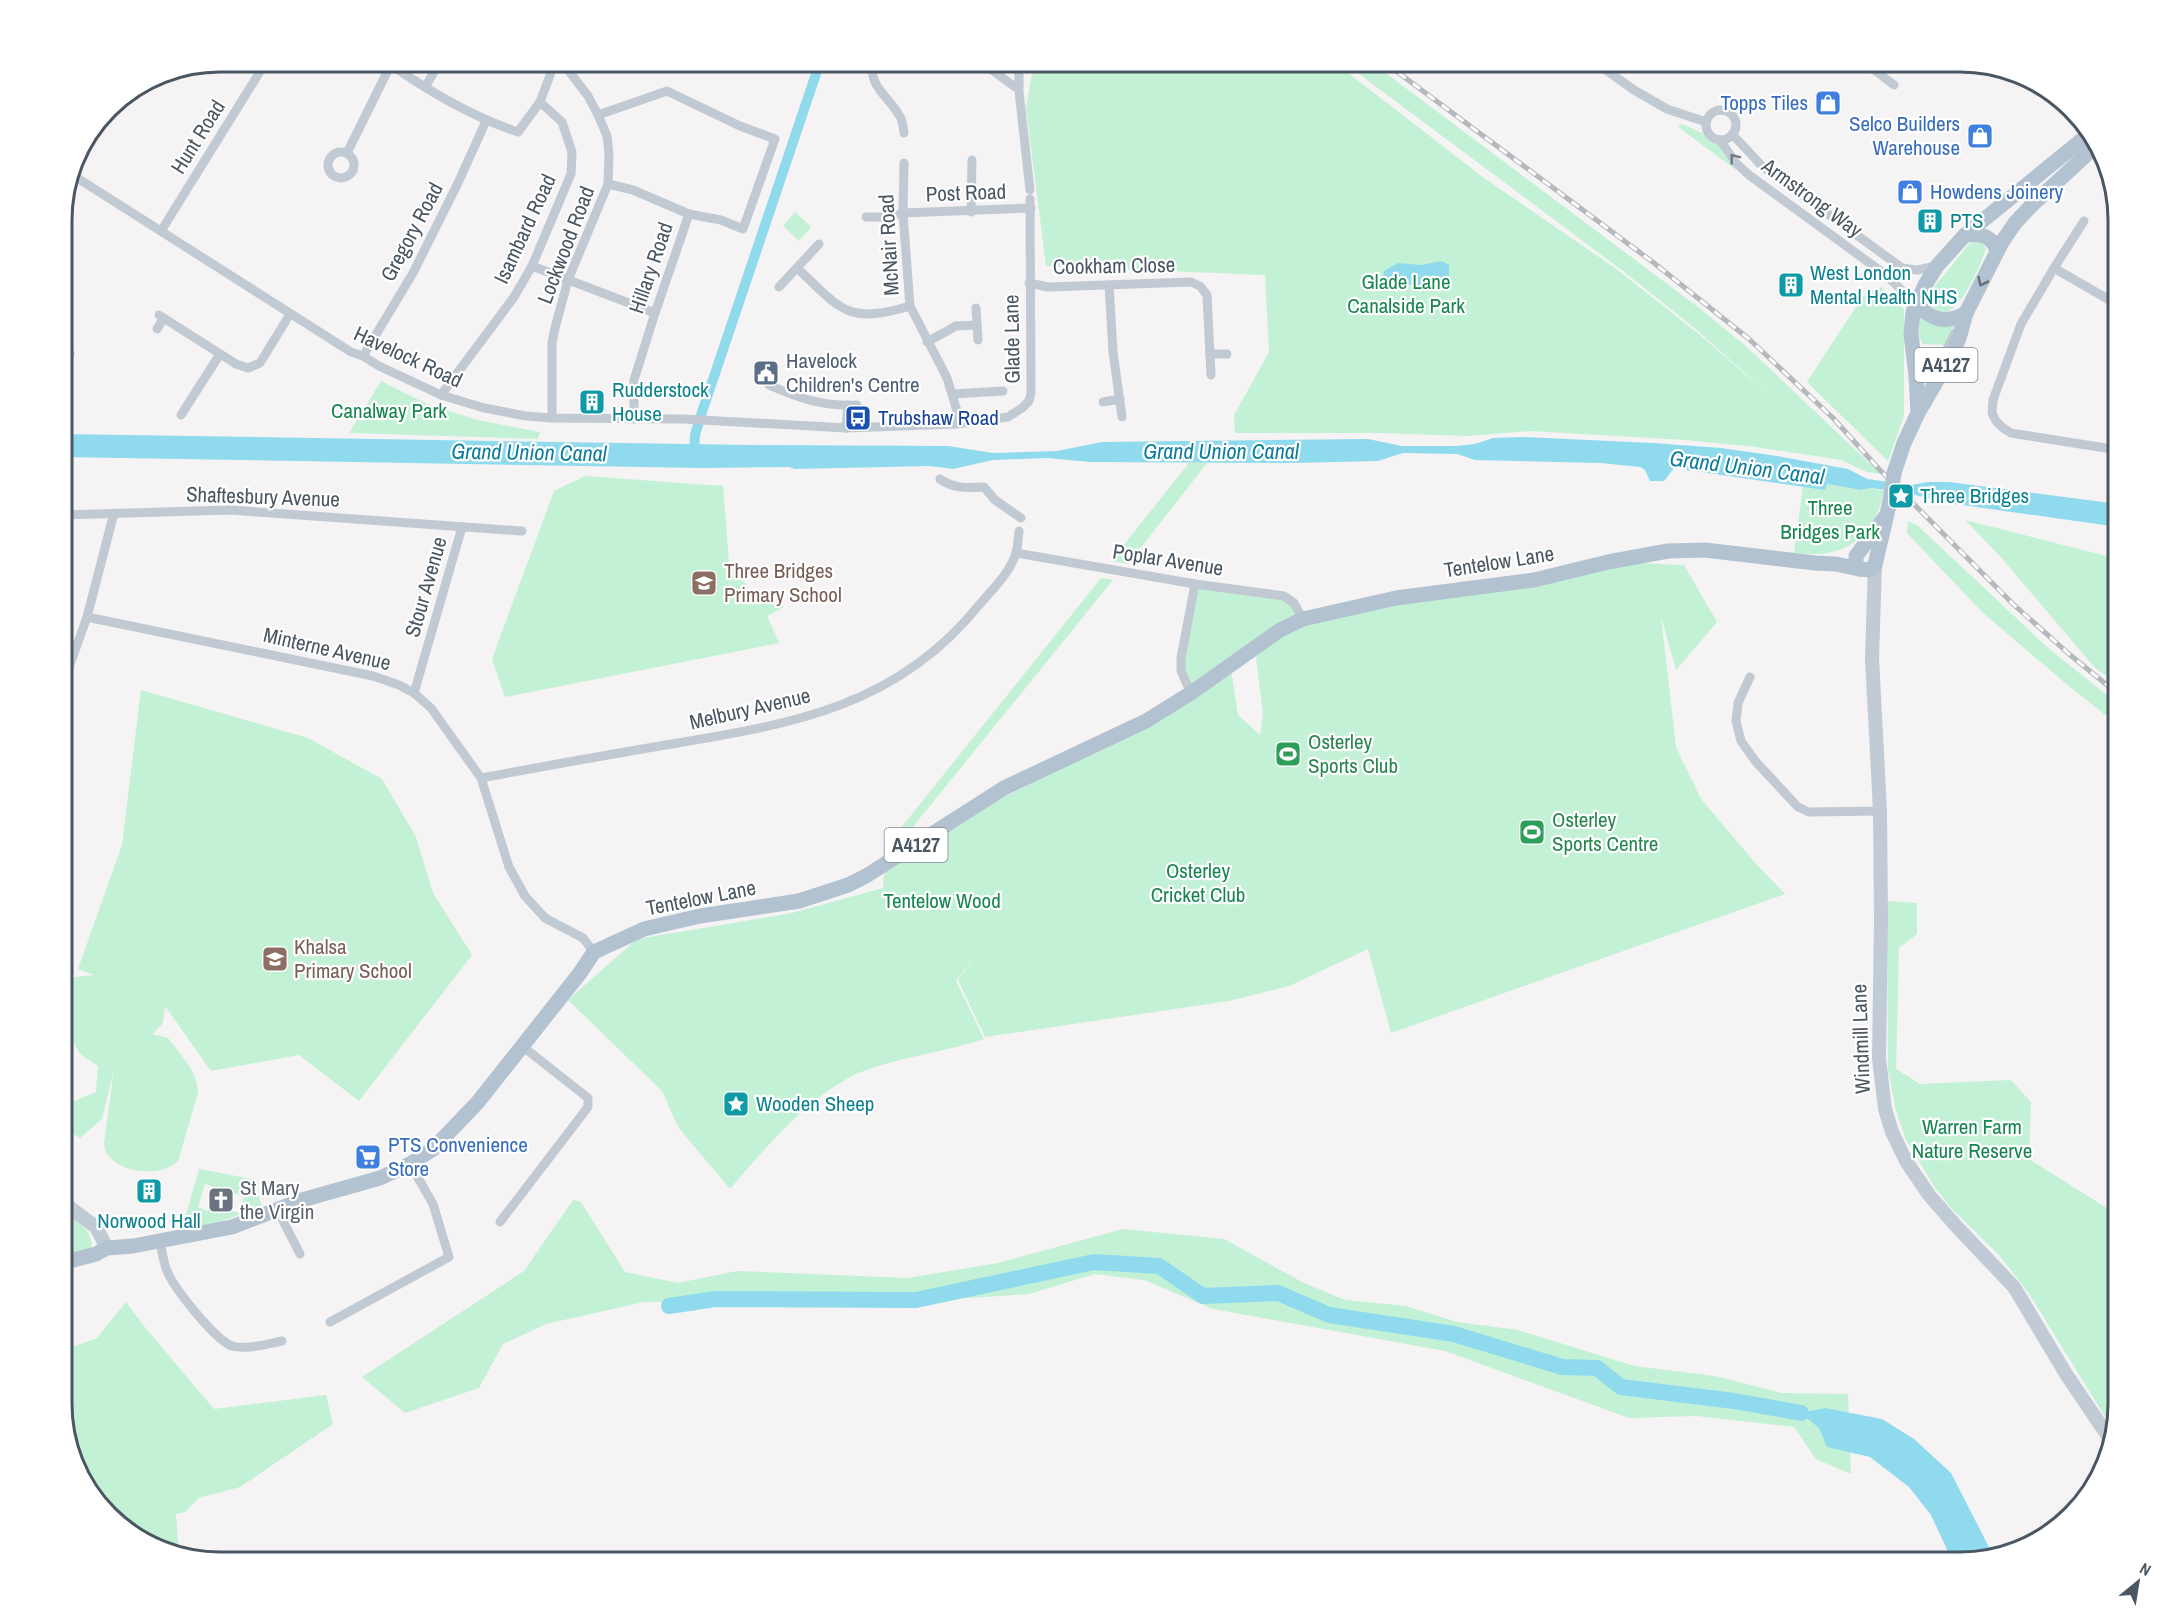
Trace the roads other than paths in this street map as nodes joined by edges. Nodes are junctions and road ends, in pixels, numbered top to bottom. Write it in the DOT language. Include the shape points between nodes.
graph roads {
  1 [pos="260,72"];
  2 [pos="385,72"];
  3 [pos="402,72"];
  4 [pos="434,72"];
  5 [pos="552,72"];
  6 [pos="570,72"];
  7 [pos="872,72"];
  8 [pos="995,72"];
  9 [pos="1019,72"];
  10 [pos="1609,72"];
  11 [pos="1877,72"];
  12 [pos="1894,85"];
  13 [pos="425,87"];
  14 [pos="1019,87"];
  15 [pos="540,102"];
  16 [pos="598,115"];
  17 [pos="486,121"];
  18 [pos="1706,122"];
  19 [pos="904,133"];
  20 [pos="1732,134"];
  21 [pos="2083,139"];
  22 [pos="1720,140"];
  23 [pos="2091,151"];
  24 [pos="347,153"];
  25 [pos="972,160"];
  26 [pos="904,163"];
  27 [pos="78,178"];
  28 [pos="608,184"];
  29 [pos="1030,199"];
  30 [pos="971,212"];
  31 [pos="903,213"];
  32 [pos="689,214"];
  33 [pos="866,218"];
  34 [pos="2084,221"];
  35 [pos="161,231"];
  36 [pos="1965,235"];
  37 [pos="819,244"];
  38 [pos="1997,251"];
  39 [pos="532,266"];
  40 [pos="1937,266"];
  41 [pos="797,268"];
  42 [pos="2054,268"];
  43 [pos="568,280"];
  44 [pos="1029,282"];
  45 [pos="1108,285"];
  46 [pos="779,287"];
  47 [pos="2108,299"];
  48 [pos="1916,304"];
  49 [pos="910,306"];
  50 [pos="976,308"];
  51 [pos="655,313"];
  52 [pos="290,314"];
  53 [pos="1965,319"];
  54 [pos="977,325"];
  55 [pos="157,329"];
  56 [pos="978,340"];
  57 [pos="927,342"];
  58 [pos="220,354"];
  59 [pos="1210,354"];
  60 [pos="1227,354"];
  61 [pos="363,356"];
  62 [pos="1211,375"];
  63 [pos="768,385"];
  64 [pos="1003,391"];
  65 [pos="953,394"];
  66 [pos="441,395"];
  67 [pos="1120,399"];
  68 [pos="1103,402"];
  69 [pos="1918,413"];
  70 [pos="181,416"];
  71 [pos="1122,417"];
  72 [pos="552,418"];
  73 [pos="634,419"];
  74 [pos="957,424"];
  75 [pos="846,428"];
  76 [pos="2108,448"];
  77 [pos="940,479"];
  78 [pos="114,513"];
  79 [pos="72,515"];
  80 [pos="1022,518"];
  81 [pos="462,526"];
  82 [pos="522,531"];
  83 [pos="1020,531"];
  84 [pos="1016,553"];
  85 [pos="1865,562"];
  86 [pos="1195,584"];
  87 [pos="87,617"];
  88 [pos="1303,619"];
  89 [pos="72,659"];
  90 [pos="1750,678"];
  91 [pos="414,693"];
  92 [pos="1191,693"];
  93 [pos="481,778"];
  94 [pos="1880,811"];
  95 [pos="594,952"];
  96 [pos="522,1046"];
  97 [pos="410,1164"];
  98 [pos="72,1209"];
  99 [pos="277,1209"];
  100 [pos="500,1222"];
  101 [pos="160,1241"];
  102 [pos="107,1248"];
  103 [pos="300,1254"];
  104 [pos="72,1260"];
  105 [pos="330,1323"];
  106 [pos="282,1341"];
  107 [pos="2105,1432"];
  1 -- 35 [label="street, Hunt Road"];
  2 -- 24 [label="street"];
  3 -- 13 [label="street"];
  4 -- 13 [label="street"];
  5 -- 15 [label="street"];
  6 -- 16 [label="street, Lockwood Road"];
  7 -- 19 [label="street" via="878,90 901,116"];
  8 -- 14 [label="street"];
  9 -- 14 [label="street, Glade Lane"];
  10 -- 18 [label="street" via="1667,109"];
  11 -- 12 [label="street"];
  13 -- 17 [label="street"];
  14 -- 29 [label="street, Glade Lane"];
  15 -- 17 [label="street" via="518,132"];
  15 -- 39 [label="street, Isambard Road" via="562,122 572,152 571,174"];
  16 -- 28 [label="street, Lockwood Road" via="607,136"];
  16 -- 32 [label="street" via="667,90 772,138 742,229"];
  17 -- 61 [label="street, Gregory Road" via="413,273"];
  18 -- 20 [label="street, Armstrong Way" via="1715,111 1729,112 1736,122"];
  18 -- 22 [label="street, Armstrong Way" via="1708,132"];
  20 -- 22 [label="street"];
  20 -- 40 [label="street, Armstrong Way" via="1762,166 1902,268"];
  21 -- 36 [label="main road, Windmill Lane / A4127"];
  48 -- 22 [label="street, Armstrong Way, one-way" via="1886,275 1749,175"];
  23 -- 38 [label="main road, Windmill Lane / A4127" via="2015,223"];
  25 -- 30 [label="street"];
  26 -- 31 [label="street, McNair Road"];
  27 -- 35 [label="street, Havelock Road"];
  28 -- 32 [label="street, Hillary Road" via="633,190"];
  28 -- 43 [label="street, Lockwood Road"];
  29 -- 30 [label="street, Post Road"];
  29 -- 44 [label="street, Glade Lane"];
  30 -- 31 [label="street, Post Road"];
  31 -- 33 [label="street, Post Road"];
  31 -- 49 [label="street, McNair Road"];
  32 -- 51 [label="street, Hillary Road"];
  34 -- 42 [label="street"];
  35 -- 52 [label="street, Havelock Road"];
  36 -- 38 [label="main road" via="1986,236"];
  36 -- 40 [label="main road, Windmill Lane / A4127"];
  37 -- 41 [label="street"];
  38 -- 53 [label="main road, Windmill Lane / A4127, one-way"];
  39 -- 43 [label="street"];
  39 -- 66 [label="street, Isambard Road" via="514,297"];
  40 -- 48 [label="main road, Windmill Lane / A4127"];
  41 -- 46 [label="street"];
  41 -- 49 [label="street" via="839,307 853,314 883,314"];
  42 -- 47 [label="street"];
  42 -- 76 [label="street" via="2022,324 1993,400 1992,413 2012,433"];
  43 -- 51 [label="street"];
  43 -- 72 [label="street, Lockwood Road" via="552,344"];
  44 -- 45 [label="street, Cookham Close" via="1048,287"];
  44 -- 74 [label="street, Glade Lane" via="1029,401 1008,417"];
  45 -- 59 [label="street, Cookham Close" via="1191,282 1200,286 1207,295"];
  45 -- 67 [label="street"];
  48 -- 53 [label="main road" via="1936,320"];
  48 -- 69 [label="main road, Windmill Lane / A4127" via="1911,342"];
  49 -- 57 [label="street, McNair Road"];
  50 -- 54 [label="street"];
  51 -- 73 [label="street, Hillary Road" via="634,380"];
  52 -- 58 [label="street" via="260,363 248,368"];
  52 -- 61 [label="street, Havelock Road"];
  53 -- 69 [label="main road, Windmill Lane / A4127" via="1954,351"];
  54 -- 56 [label="street"];
  54 -- 57 [label="street" via="956,326"];
  55 -- 58 [label="street" via="161,317"];
  57 -- 65 [label="street, McNair Road"];
  58 -- 70 [label="street"];
  59 -- 60 [label="street"];
  59 -- 62 [label="street, Cookham Close"];
  61 -- 66 [label="street, Havelock Road"];
  63 -- 75 [label="street" via="825,405 852,405"];
  64 -- 65 [label="street"];
  65 -- 74 [label="street, McNair Road"];
  66 -- 72 [label="street, Havelock Road" via="484,408"];
  67 -- 68 [label="street"];
  67 -- 71 [label="street"];
  69 -- 85 [label="main road, Windmill Lane / A4127, bridge" via="1894,472 1885,517"];
  72 -- 73 [label="street, Havelock Road"];
  73 -- 75 [label="street, Havelock Road"];
  74 -- 75 [label="street, Havelock Road"];
  77 -- 80 [label="street" via="961,488 984,487 994,500"];
  78 -- 79 [label="street, Shaftesbury Avenue"];
  78 -- 81 [label="street, Shaftesbury Avenue" via="230,510"];
  78 -- 87 [label="street"];
  81 -- 82 [label="street, Shaftesbury Avenue"];
  81 -- 91 [label="street, Stour Avenue"];
  83 -- 84 [label="street, Melbury Avenue"];
  84 -- 86 [label="street, Poplar Avenue"];
  84 -- 93 [label="street, Melbury Avenue" via="994,587 942,646 894,681 844,704 784,724"];
  85 -- 88 [label="main road, Tentelow Lane / A4127" via="1815,563 1705,550 1668,551 1534,580 1396,598"];
  85 -- 94 [label="main road, Windmill Lane" via="1876,597 1872,658"];
  86 -- 88 [label="street, Poplar Avenue" via="1284,596 1294,603"];
  86 -- 92 [label="street" via="1181,657 1181,671"];
  87 -- 89 [label="street"];
  87 -- 91 [label="street, Minterne Avenue" via="373,676"];
  88 -- 92 [label="main road, Tentelow Lane / A4127" via="1280,630"];
  90 -- 94 [label="street" via="1738,703 1736,721 1741,741 1798,807 1809,812"];
  91 -- 93 [label="street, Minterne Avenue" via="431,708"];
  92 -- 95 [label="main road, Tentelow Lane / A4127" via="1146,720 1004,788 848,885 799,901 658,925"];
  93 -- 95 [label="street, Minterne Avenue" via="508,867 525,896 545,918 582,938"];
  94 -- 107 [label="main road, Windmill Lane" via="1879,1058 1883,1100 1892,1132 1929,1195 2014,1287"];
  95 -- 96 [label="main road"];
  96 -- 97 [label="main road" via="461,1121 433,1149"];
  96 -- 100 [label="street" via="588,1098 588,1107"];
  97 -- 99 [label="main road" via="380,1178"];
  97 -- 105 [label="street" via="433,1204 449,1257"];
  98 -- 102 [label="main road" via="91,1222"];
  99 -- 101 [label="main road" via="232,1227"];
  99 -- 103 [label="street"];
  101 -- 102 [label="main road"];
  101 -- 106 [label="street" via="172,1280 218,1338 239,1347"];
  102 -- 104 [label="main road"];
}
